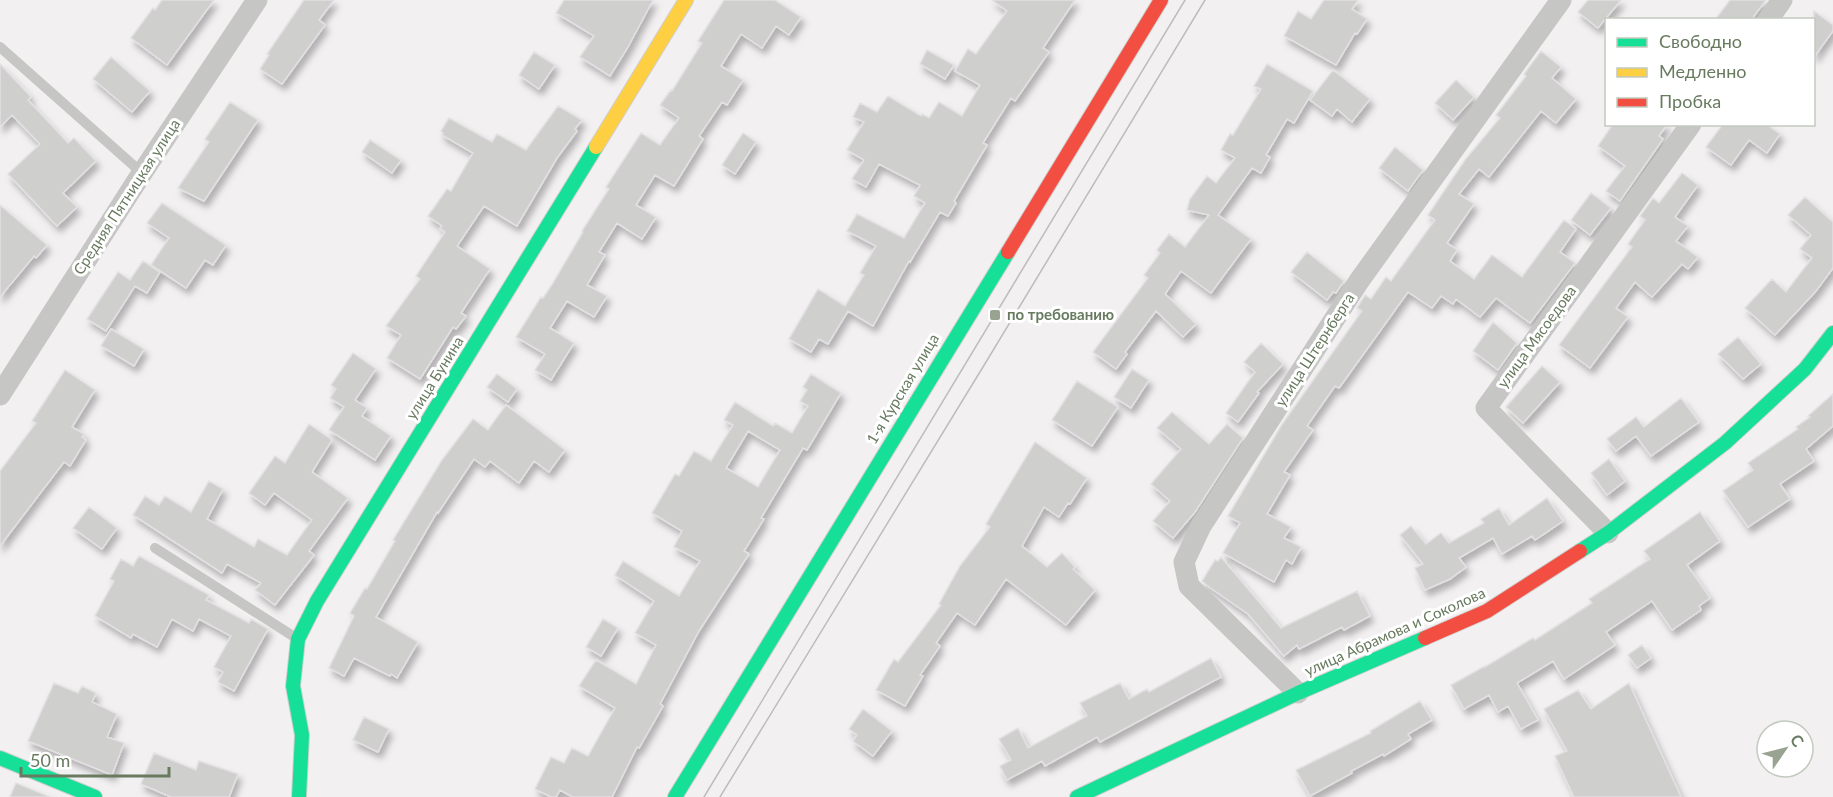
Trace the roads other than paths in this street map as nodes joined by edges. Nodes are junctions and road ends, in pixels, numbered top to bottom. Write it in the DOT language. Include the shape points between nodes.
graph roads {
  1 [pos="257,0"];
  2 [pos="686,0"];
  3 [pos="1161,0"];
  4 [pos="1561,0"];
  5 [pos="1782,0"];
  6 [pos="1769,18"];
  7 [pos="0,47"];
  8 [pos="1690,126"];
  9 [pos="142,173"];
  10 [pos="1833,333"];
  11 [pos="0,395"];
  12 [pos="1608,533"];
  13 [pos="155,548"];
  14 [pos="298,639"];
  15 [pos="1298,693"];
  16 [pos="0,758"];
  17 [pos="95,797"];
  18 [pos="298,797"];
  19 [pos="675,797"];
  20 [pos="1077,797"];
  1 -- 9 [label="street, Средняя Пятницкая улица"];
  2 -- 14 [label="street, улица Бунина" via="316,601"];
  3 -- 19 [label="street, 1-я Курская улица"];
  4 -- 15 [label="street, улица Штернберга" via="1359,281 1201,526 1184,562 1189,586"];
  5 -- 6 [label="street"];
  7 -- 9 [label="lane"];
  8 -- 12 [label="street, улица Мясоедова" via="1486,408"];
  9 -- 11 [label="street, Средняя Пятницкая улица"];
  10 -- 12 [label="street, улица Абрамова и Соколова" via="1805,369 1725,443"];
  12 -- 15 [label="street, улица Абрамова и Соколова" via="1487,611"];
  13 -- 14 [label="lane"];
  14 -- 18 [label="street, улица Бунина" via="293,686 302,735"];
  15 -- 20 [label="street, улица Абрамова и Соколова"];
  16 -- 17 [label="street"];
}
